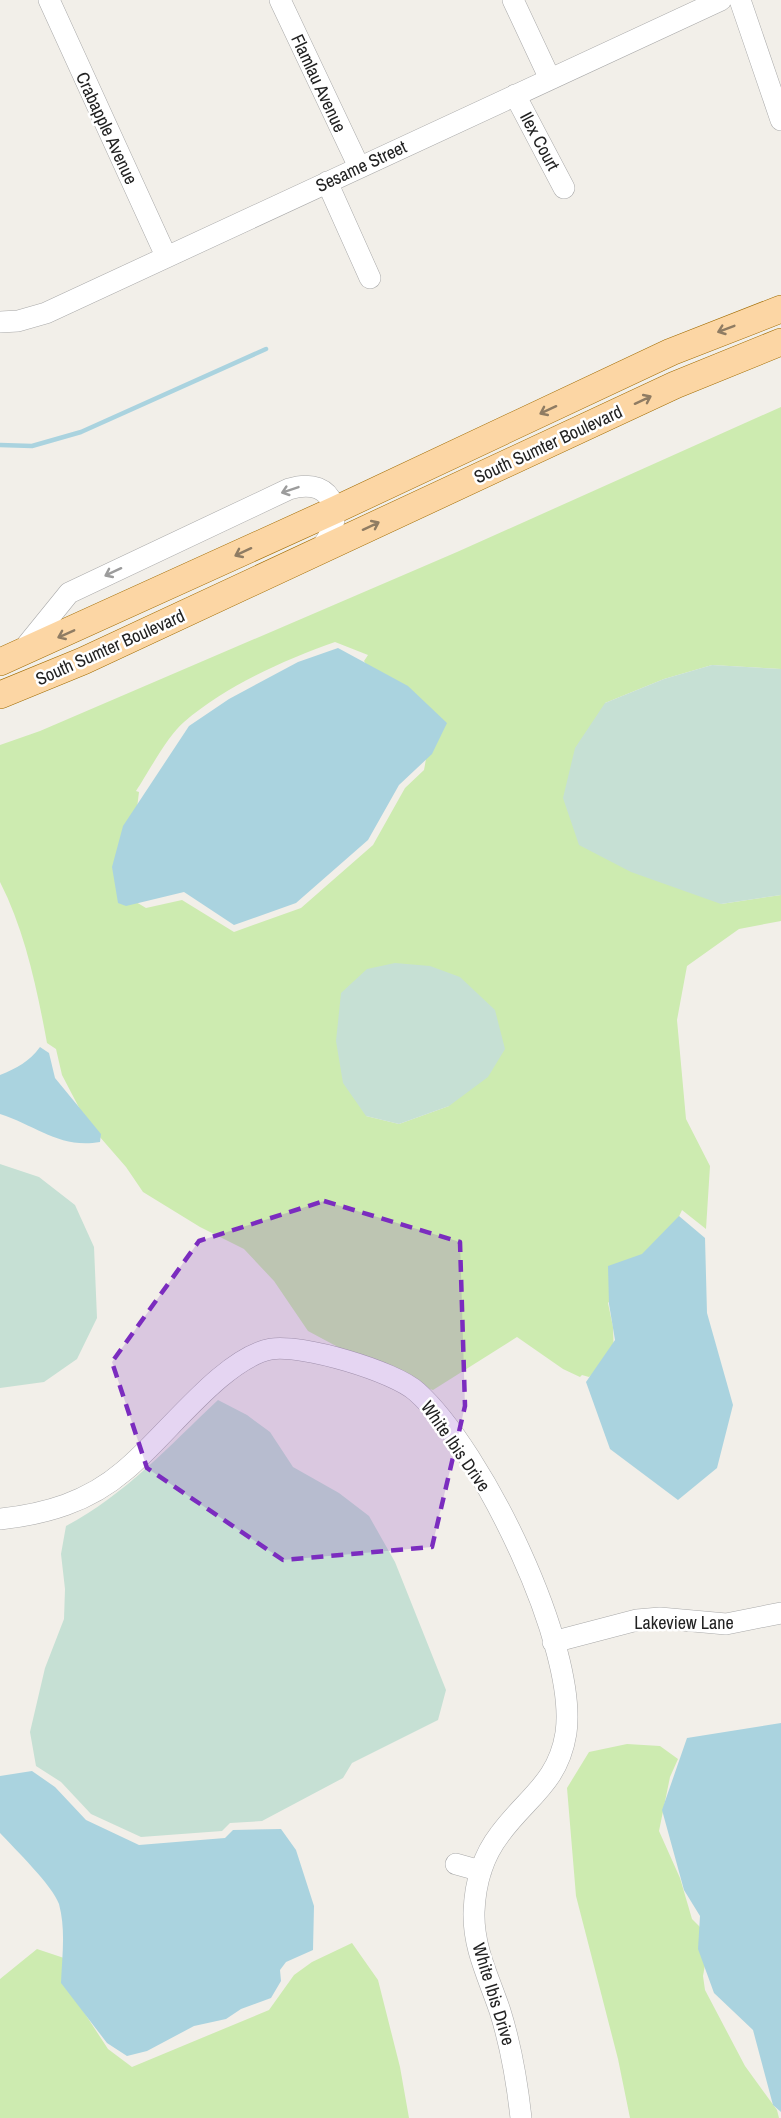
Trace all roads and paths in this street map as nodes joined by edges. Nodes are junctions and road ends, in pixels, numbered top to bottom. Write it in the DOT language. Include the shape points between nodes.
graph roads {
  1 [pos="49,0"];
  2 [pos="280,0"];
  3 [pos="513,0"];
  4 [pos="721,0"];
  5 [pos="740,0"];
  6 [pos="550,79"];
  7 [pos="515,94"];
  8 [pos="781,120"];
  9 [pos="358,166"];
  10 [pos="327,182"];
  11 [pos="564,188"];
  12 [pos="166,256"];
  13 [pos="370,278"];
  14 [pos="781,309"];
  15 [pos="0,322"];
  16 [pos="781,342"];
  17 [pos="334,510"];
  18 [pos="318,551"];
  19 [pos="10,658"];
  20 [pos="0,695"];
  21 [pos="0,1519"];
  22 [pos="781,1613"];
  23 [pos="553,1642"];
  24 [pos="456,1864"];
  25 [pos="481,1871"];
  26 [pos="521,2118"];
  1 -- 12 [label="street, Crabapple Avenue"];
  2 -- 9 [label="street, Flamlau Avenue"];
  3 -- 6 [label="street"];
  4 -- 6 [label="street, Sesame Street"];
  5 -- 8 [label="street"];
  6 -- 7 [label="street, Sesame Street"];
  7 -- 9 [label="street, Sesame Street"];
  7 -- 11 [label="street, Ilex Court"];
  9 -- 10 [label="street, Sesame Street"];
  10 -- 12 [label="street, Sesame Street"];
  10 -- 13 [label="street"];
  12 -- 15 [label="street, Sesame Street" via="46,313"];
  14 -- 17 [label="main road, South Sumter Boulevard, one-way" via="681,347"];
  18 -- 16 [label="main road, South Sumter Boulevard, one-way" via="685,381"];
  17 -- 18 [label="street" via="329,536"];
  17 -- 19 [label="main road, South Sumter Boulevard, one-way"];
  17 -- 19 [label="street, South Sumter Boulevard, one-way" via="330,497 320,489 289,489 69,593"];
  18 -- 20 [label="main road, South Sumter Boulevard" via="83,661"];
  21 -- 23 [label="street, White Ibis Drive" via="49,1511 96,1491 132,1464 241,1361 273,1349 300,1349 395,1379 426,1401 476,1470 504,1520 534,1584"];
  22 -- 23 [label="street, Lakeview Lane" via="726,1623 637,1620"];
  23 -- 25 [label="street, White Ibis Drive" via="567,1696 563,1749 550,1778 501,1833"];
  24 -- 25 [label="street"];
  25 -- 26 [label="street, White Ibis Drive" via="474,1914 477,1941 507,2035"];
}
